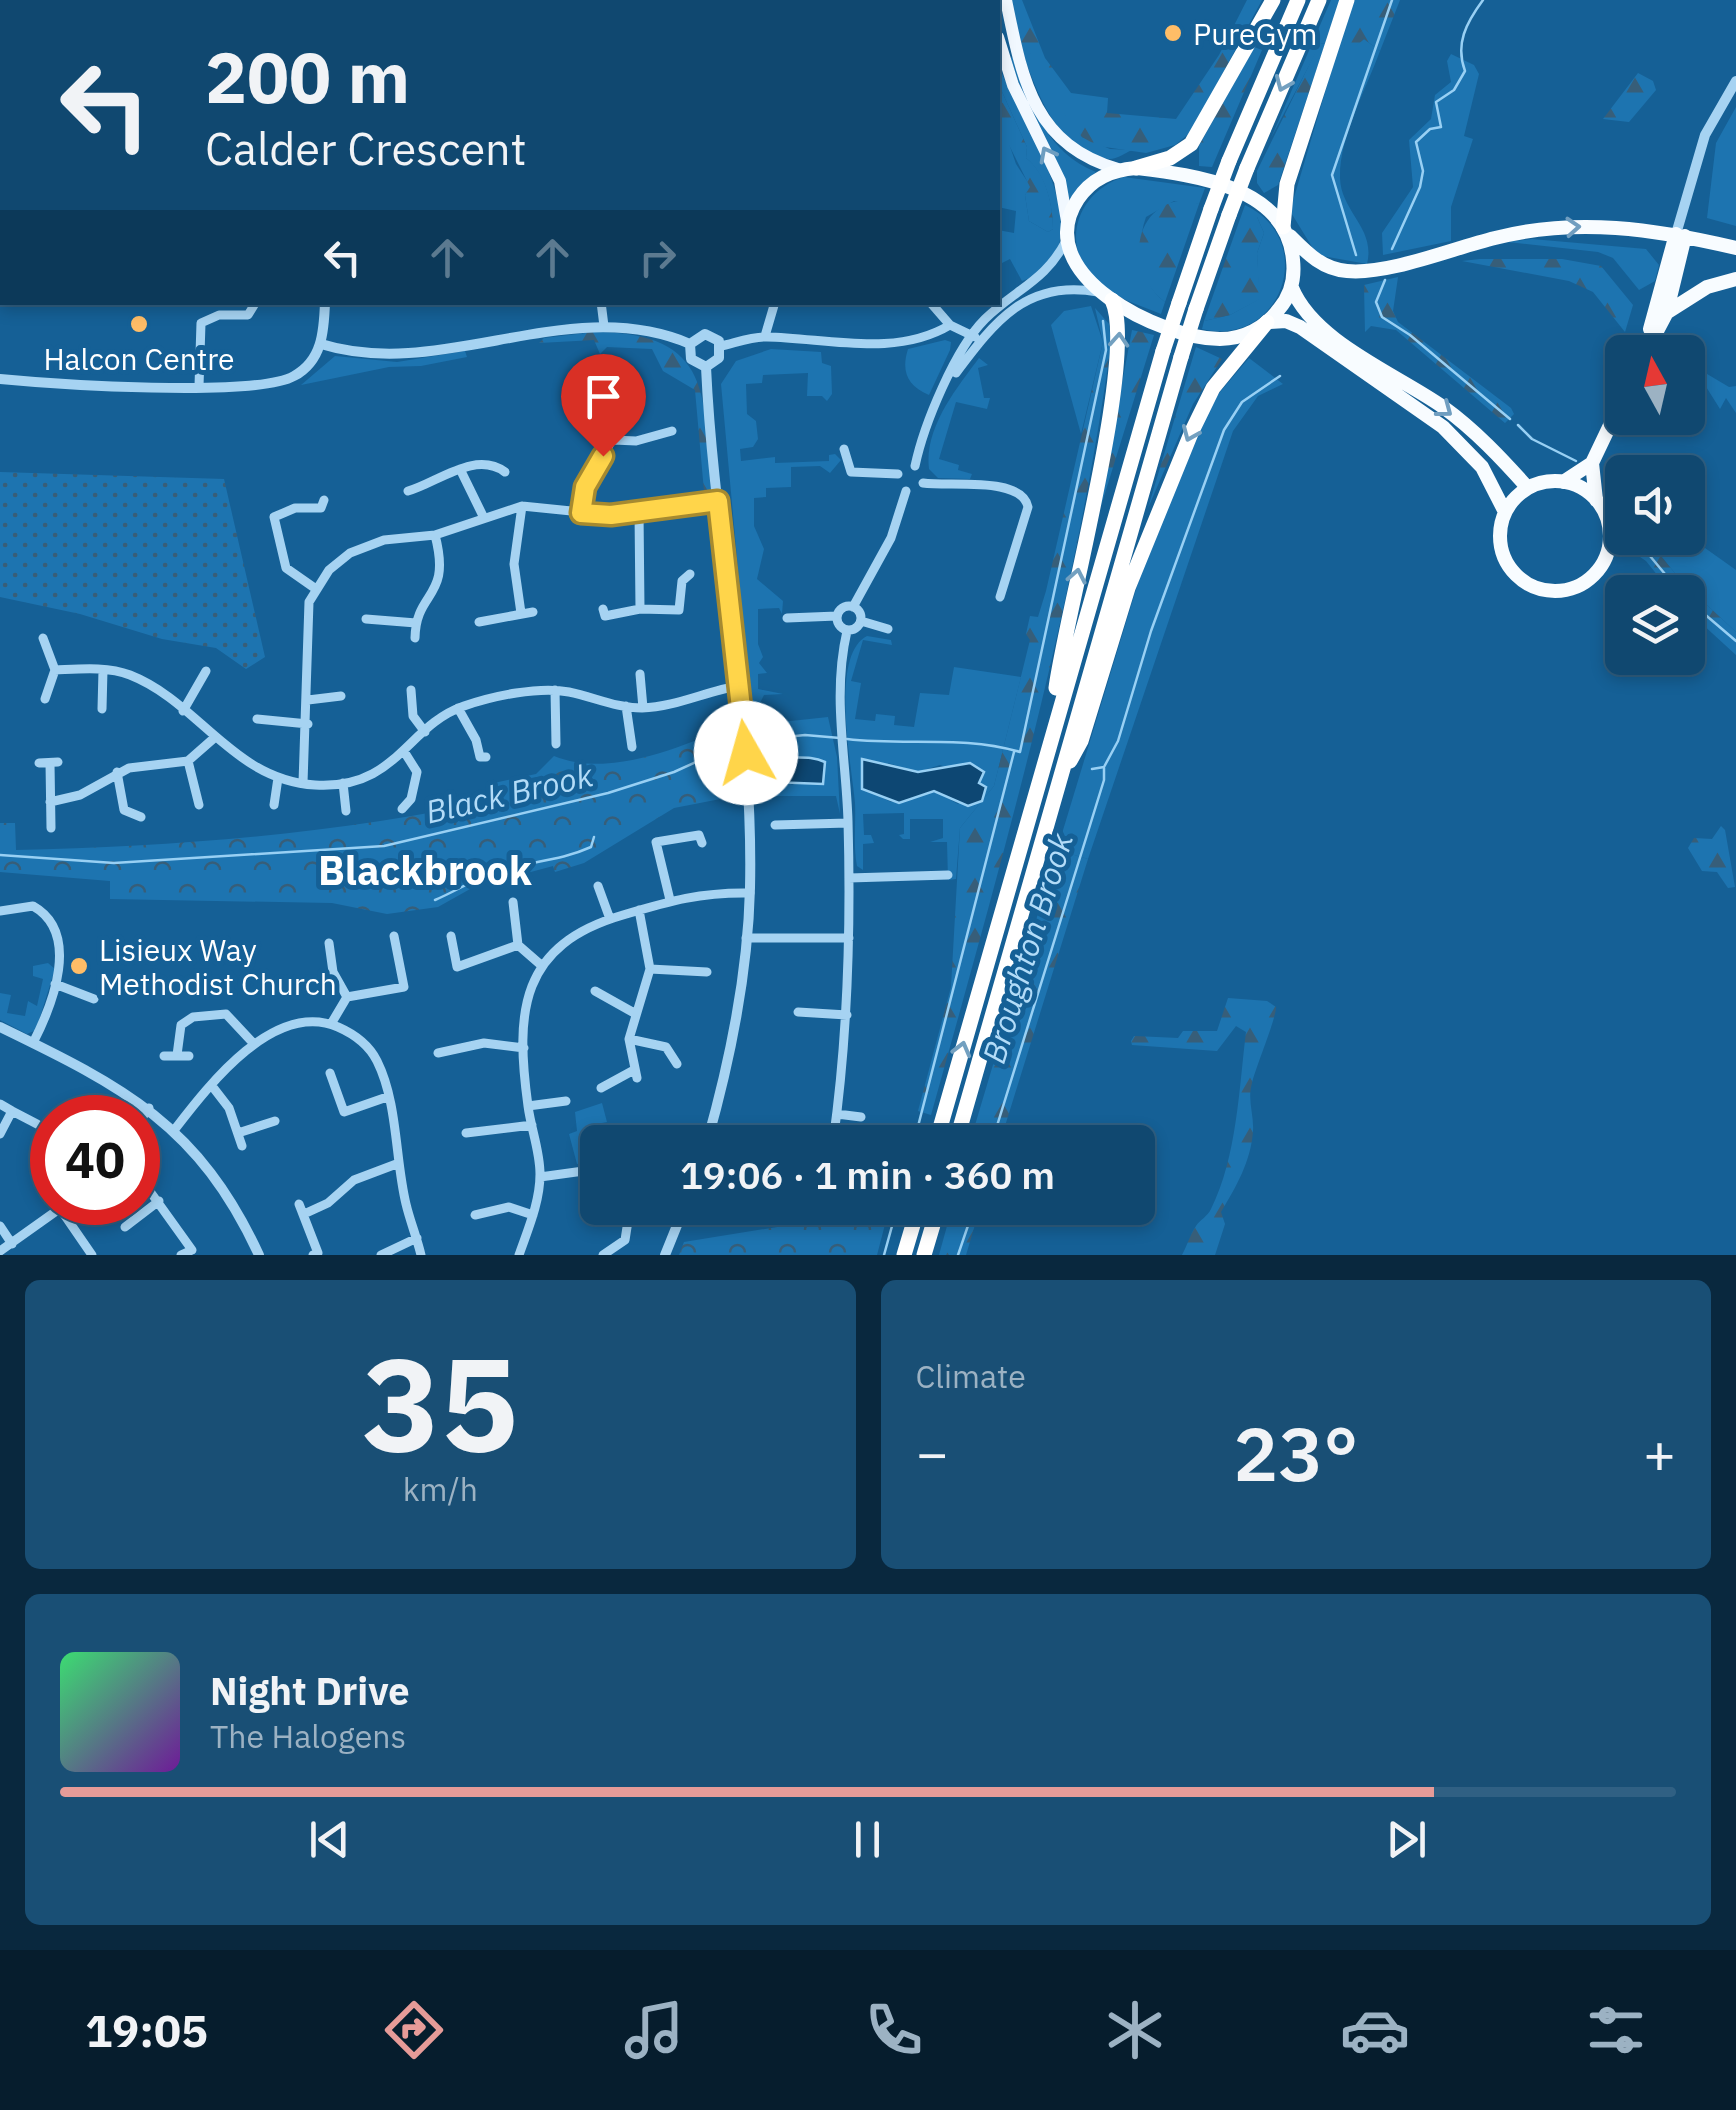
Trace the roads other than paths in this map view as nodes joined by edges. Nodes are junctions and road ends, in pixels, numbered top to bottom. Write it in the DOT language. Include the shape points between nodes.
graph roads {
  1 [pos="1006,0"];
  2 [pos="1273,0"];
  3 [pos="1298,0"];
  4 [pos="1319,0"];
  5 [pos="1347,0"];
  6 [pos="1000,43"];
  7 [pos="1736,81"];
  8 [pos="1136,168"];
  9 [pos="1118,169"];
  10 [pos="1284,229"];
  11 [pos="1068,232"];
  12 [pos="1680,235"];
  13 [pos="1736,248"];
  14 [pos="1736,279"];
  15 [pos="1292,288"];
  16 [pos="1105,296"];
  17 [pos="254,305"];
  18 [pos="325,305"];
  19 [pos="601,305"];
  20 [pos="774,305"];
  21 [pos="933,305"];
  22 [pos="235,307"];
  23 [pos="1666,314"];
  24 [pos="1267,322"];
  25 [pos="950,325"];
  26 [pos="604,326"];
  27 [pos="970,335"];
  28 [pos="1649,335"];
  29 [pos="1654,335"];
  30 [pos="766,336"];
  31 [pos="982,340"];
  32 [pos="1330,340"];
  33 [pos="321,344"];
  34 [pos="690,344"];
  35 [pos="721,346"];
  36 [pos="1359,363"];
  37 [pos="592,366"];
  38 [pos="706,366"];
  39 [pos="0,379"];
  40 [pos="948,383"];
  41 [pos="199,386"];
  42 [pos="667,429"];
  43 [pos="1605,435"];
  44 [pos="614,440"];
  45 [pos="844,449"];
  46 [pos="1592,463"];
  47 [pos="501,465"];
  48 [pos="915,466"];
  49 [pos="460,469"];
  50 [pos="898,474"];
  51 [pos="1563,482"];
  52 [pos="923,483"];
  53 [pos="414,486"];
  54 [pos="1528,488"];
  55 [pos="906,491"];
  56 [pos="1596,500"];
  57 [pos="718,501"];
  58 [pos="322,506"];
  59 [pos="522,506"];
  60 [pos="639,512"];
  61 [pos="1505,512"];
  62 [pos="581,513"];
  63 [pos="483,516"];
  64 [pos="435,534"];
  65 [pos="682,578"];
  66 [pos="316,589"];
  67 [pos="1000,598"];
  68 [pos="853,606"];
  69 [pos="640,609"];
  70 [pos="679,610"];
  71 [pos="691,613"];
  72 [pos="372,615"];
  73 [pos="837,616"];
  74 [pos="483,617"];
  75 [pos="787,618"];
  76 [pos="594,621"];
  77 [pos="862,622"];
  78 [pos="416,623"];
  79 [pos="888,629"];
  80 [pos="847,631"];
  81 [pos="42,638"];
  82 [pos="414,638"];
  83 [pos="55,670"];
  84 [pos="103,670"];
  85 [pos="207,676"];
  86 [pos="638,681"];
  87 [pos="738,686"];
  88 [pos="555,690"];
  89 [pos="408,696"];
  90 [pos="44,698"];
  91 [pos="308,700"];
  92 [pos="337,700"];
  93 [pos="105,704"];
  94 [pos="626,706"];
  95 [pos="458,708"];
  96 [pos="643,708"];
  97 [pos="183,711"];
  98 [pos="263,722"];
  99 [pos="308,724"];
  100 [pos="425,732"];
  101 [pos="213,739"];
  102 [pos="553,739"];
  103 [pos="1049,741"];
  104 [pos="632,748"];
  105 [pos="405,753"];
  106 [pos="480,760"];
  107 [pos="188,761"];
  108 [pos="49,763"];
  109 [pos="116,772"];
  110 [pos="278,778"];
  111 [pos="303,783"];
  112 [pos="344,783"];
  113 [pos="1054,791"];
  114 [pos="195,798"];
  115 [pos="50,802"];
  116 [pos="274,805"];
  117 [pos="402,809"];
  118 [pos="346,811"];
  119 [pos="141,817"];
  120 [pos="848,823"];
  121 [pos="775,825"];
  122 [pos="51,828"];
  123 [pos="700,835"];
  124 [pos="948,875"];
  125 [pos="849,878"];
  126 [pos="597,884"];
  127 [pos="750,892"];
  128 [pos="670,900"];
  129 [pos="513,902"];
  130 [pos="640,910"];
  131 [pos="0,911"];
  132 [pos="610,919"];
  133 [pos="451,936"];
  134 [pos="746,938"];
  135 [pos="849,938"];
  136 [pos="394,943"];
  137 [pos="518,945"];
  138 [pos="333,950"];
  139 [pos="542,965"];
  140 [pos="650,969"];
  141 [pos="707,972"];
  142 [pos="55,984"];
  143 [pos="594,991"];
  144 [pos="348,997"];
  145 [pos="94,999"];
  146 [pos="798,1012"];
  147 [pos="636,1014"];
  148 [pos="847,1015"];
  149 [pos="332,1024"];
  150 [pos="0,1028"];
  151 [pos="630,1039"];
  152 [pos="33,1044"];
  153 [pos="254,1044"];
  154 [pos="524,1048"];
  155 [pos="177,1054"];
  156 [pos="446,1054"];
  157 [pos="164,1056"];
  158 [pos="189,1056"];
  159 [pos="676,1064"];
  160 [pos="330,1073"];
  161 [pos="212,1086"];
  162 [pos="600,1089"];
  163 [pos="125,1095"];
  164 [pos="387,1096"];
  165 [pos="0,1104"];
  166 [pos="562,1104"];
  167 [pos="528,1106"];
  168 [pos="12,1112"];
  169 [pos="344,1112"];
  170 [pos="837,1114"];
  171 [pos="160,1117"];
  172 [pos="861,1117"];
  173 [pos="332,1118"];
  174 [pos="30,1121"];
  175 [pos="275,1121"];
  176 [pos="532,1125"];
  177 [pos="710,1125"];
  178 [pos="835,1125"];
  179 [pos="941,1125"];
  180 [pos="961,1125"];
  181 [pos="174,1129"];
  182 [pos="478,1131"];
  183 [pos="238,1133"];
  184 [pos="466,1133"];
  185 [pos="0,1134"];
  186 [pos="480,1143"];
  187 [pos="242,1146"];
  188 [pos="399,1163"];
  189 [pos="580,1172"];
  190 [pos="540,1178"];
  191 [pos="160,1203"];
  192 [pos="475,1215"];
  193 [pos="533,1215"];
  194 [pos="38,1225"];
  195 [pos="75,1225"];
  196 [pos="128,1225"];
  197 [pos="627,1225"];
  198 [pos="677,1225"];
  199 [pos="913,1225"];
  200 [pos="933,1225"];
  201 [pos="0,1226"];
  202 [pos="124,1228"];
  203 [pos="417,1238"];
  204 [pos="12,1244"];
  205 [pos="0,1251"];
  206 [pos="193,1252"];
  207 [pos="317,1254"];
  208 [pos="92,1255"];
  209 [pos="181,1255"];
  210 [pos="259,1255"];
  211 [pos="382,1255"];
  212 [pos="422,1255"];
  213 [pos="520,1255"];
  214 [pos="603,1255"];
  215 [pos="666,1255"];
  216 [pos="904,1255"];
  217 [pos="924,1255"];
  1 -- 9 [label="main road" via="1017,53 1052,134 1077,154"];
  2 -- 8 [label="highway" via="1191,144"];
  3 -- 103 [label="highway, bridge" via="1229,161 1162,351"];
  4 -- 113 [label="highway, one-way, bridge" via="1196,309"];
  5 -- 10 [label="highway" via="1287,184"];
  11 -- 6 [label="main road, one-way" via="1060,181"];
  7 -- 12 [label="street" via="1705,136"];
  8 -- 9 [label="highway"];
  8 -- 10 [label="highway" via="1235,190 1264,206"];
  9 -- 11 [label="highway" via="1080,196"];
  10 -- 12 [label="highway, one-way" via="1324,266 1346,271 1554,228"];
  10 -- 15 [label="highway" via="1293,254"];
  11 -- 16 [label="highway" via="1075,264"];
  11 -- 27 [label="street" via="1046,274"];
  12 -- 13 [label="highway"];
  12 -- 23 [label="highway"];
  12 -- 28 [label="highway"];
  14 -- 23 [label="highway" via="1707,287"];
  15 -- 24 [label="highway"];
  15 -- 32 [label="highway"];
  16 -- 24 [label="highway" via="1208,338 1245,335"];
  16 -- 31 [label="street" via="1066,287 1037,294"];
  103 -- 16 [label="highway, one-way" via="1114,382 1120,323"];
  17 -- 22 [label="street" via="248,315"];
  18 -- 33 [label="street"];
  19 -- 26 [label="street"];
  20 -- 30 [label="street"];
  21 -- 25 [label="street"];
  22 -- 41 [label="street" via="201,323"];
  23 -- 29 [label="highway"];
  24 -- 32 [label="highway" via="1286,321"];
  24 -- 113 [label="highway, one-way" via="1214,388 1192,430 1128,588 1081,741"];
  25 -- 27 [label="street"];
  25 -- 30 [label="street" via="917,339 886,342"];
  26 -- 33 [label="street" via="391,357"];
  26 -- 34 [label="street" via="653,330"];
  27 -- 31 [label="street"];
  27 -- 40 [label="street"];
  30 -- 35 [label="street"];
  31 -- 40 [label="street"];
  32 -- 36 [label="highway"];
  33 -- 41 [label="street" via="305,368 282,382"];
  34 -- 35 [label="street" via="705,334"];
  34 -- 38 [label="street" via="692,359"];
  35 -- 38 [label="street" via="720,358"];
  36 -- 54 [label="highway, one-way" via="1444,408"];
  36 -- 61 [label="highway" via="1443,426 1482,467"];
  37 -- 44 [label="street" via="590,380 612,400"];
  38 -- 57 [label="street"];
  39 -- 41 [label="street"];
  40 -- 48 [label="street"];
  42 -- 44 [label="street" via="636,441"];
  43 -- 46 [label="highway"];
  44 -- 62 [label="street" via="585,487"];
  45 -- 50 [label="street" via="851,472"];
  46 -- 51 [label="highway"];
  46 -- 56 [label="highway"];
  47 -- 49 [label="street"];
  48 -- 50 [label="street"];
  48 -- 52 [label="street"];
  49 -- 53 [label="street"];
  49 -- 63 [label="street"];
  50 -- 55 [label="street"];
  51 -- 54 [label="highway"];
  51 -- 56 [label="highway"];
  52 -- 55 [label="street"];
  52 -- 67 [label="street" via="993,485 1026,497"];
  54 -- 61 [label="highway"];
  55 -- 68 [label="street" via="891,538"];
  56 -- 61 [label="highway" via="1606,516 1608,554 1584,583 1566,590 1547,591 1516,575 1500,545"];
  57 -- 60 [label="street"];
  57 -- 87 [label="street"];
  58 -- 66 [label="street" via="272,512 286,568"];
  59 -- 62 [label="street"];
  59 -- 63 [label="street"];
  59 -- 74 [label="street" via="514,564 527,613"];
  60 -- 62 [label="street"];
  60 -- 69 [label="street"];
  63 -- 64 [label="street"];
  64 -- 66 [label="street" via="384,540 350,553"];
  64 -- 78 [label="street" via="442,571"];
  65 -- 70 [label="street"];
  66 -- 91 [label="street" via="307,615"];
  68 -- 73 [label="street"];
  68 -- 77 [label="street"];
  69 -- 70 [label="street"];
  69 -- 76 [label="street" via="604,612"];
  70 -- 71 [label="street"];
  72 -- 78 [label="street"];
  73 -- 75 [label="street"];
  73 -- 80 [label="street"];
  77 -- 79 [label="street"];
  77 -- 80 [label="street"];
  78 -- 82 [label="street"];
  80 -- 120 [label="street" via="839,728"];
  81 -- 83 [label="street"];
  83 -- 84 [label="street"];
  83 -- 90 [label="street"];
  84 -- 93 [label="street"];
  84 -- 97 [label="street" via="152,686"];
  85 -- 97 [label="street"];
  86 -- 96 [label="street"];
  87 -- 96 [label="street"];
  87 -- 127 [label="street"];
  88 -- 94 [label="street"];
  88 -- 95 [label="street"];
  88 -- 102 [label="street"];
  89 -- 100 [label="street"];
  91 -- 92 [label="street"];
  91 -- 99 [label="street"];
  94 -- 96 [label="street"];
  94 -- 104 [label="street"];
  95 -- 100 [label="street"];
  95 -- 106 [label="street"];
  97 -- 101 [label="street"];
  98 -- 99 [label="street"];
  99 -- 111 [label="street"];
  100 -- 105 [label="street"];
  101 -- 107 [label="street"];
  101 -- 110 [label="street"];
  179 -- 103 [label="highway, one-way"];
  105 -- 112 [label="street"];
  105 -- 117 [label="street" via="419,775"];
  107 -- 109 [label="street"];
  107 -- 114 [label="street"];
  108 -- 115 [label="street"];
  109 -- 115 [label="street" via="80,795"];
  109 -- 119 [label="street" via="122,812"];
  110 -- 111 [label="street"];
  110 -- 116 [label="street"];
  111 -- 112 [label="street"];
  112 -- 118 [label="street"];
  113 -- 180 [label="highway"];
  115 -- 122 [label="street"];
  120 -- 121 [label="street"];
  120 -- 125 [label="street"];
  123 -- 128 [label="street" via="655,837"];
  124 -- 125 [label="street"];
  125 -- 135 [label="street"];
  126 -- 132 [label="street"];
  127 -- 128 [label="street"];
  127 -- 134 [label="street"];
  128 -- 130 [label="street"];
  129 -- 137 [label="street"];
  130 -- 132 [label="street"];
  130 -- 140 [label="street"];
  131 -- 142 [label="street" via="32,906 50,917 59,948"];
  132 -- 139 [label="street" via="572,934"];
  133 -- 137 [label="street" via="458,972"];
  134 -- 135 [label="street"];
  134 -- 177 [label="street"];
  135 -- 148 [label="street"];
  136 -- 144 [label="street" via="410,987"];
  137 -- 139 [label="street"];
  138 -- 144 [label="street" via="333,972"];
  139 -- 154 [label="street" via="525,1004"];
  140 -- 141 [label="street"];
  140 -- 147 [label="street"];
  142 -- 145 [label="street"];
  142 -- 152 [label="street"];
  143 -- 147 [label="street"];
  144 -- 149 [label="street"];
  146 -- 148 [label="street"];
  147 -- 151 [label="street"];
  148 -- 170 [label="street"];
  149 -- 153 [label="street" via="292,1024"];
  149 -- 164 [label="street" via="371,1050"];
  150 -- 152 [label="street"];
  151 -- 159 [label="street" via="666,1047"];
  151 -- 162 [label="street" via="636,1074"];
  152 -- 163 [label="street"];
  153 -- 155 [label="street" via="226,1014 185,1015"];
  153 -- 161 [label="street"];
  154 -- 156 [label="street" via="484,1042"];
  154 -- 167 [label="street"];
  155 -- 157 [label="street"];
  155 -- 158 [label="street"];
  160 -- 169 [label="street"];
  161 -- 181 [label="street"];
  161 -- 183 [label="street"];
  164 -- 169 [label="street"];
  164 -- 188 [label="street"];
  165 -- 168 [label="street"];
  166 -- 167 [label="street"];
  167 -- 176 [label="street"];
  168 -- 174 [label="street"];
  168 -- 185 [label="street"];
  169 -- 173 [label="street"];
  170 -- 172 [label="street"];
  170 -- 178 [label="street"];
  171 -- 181 [label="street"];
  175 -- 183 [label="street"];
  176 -- 182 [label="street"];
  176 -- 190 [label="street"];
  181 -- 210 [label="street" via="218,1180"];
  182 -- 184 [label="street"];
  182 -- 186 [label="street"];
  183 -- 187 [label="street"];
  188 -- 203 [label="street"];
  188 -- 207 [label="street" via="354,1180 328,1203 301,1209"];
  189 -- 190 [label="street"];
  190 -- 193 [label="street"];
  191 -- 206 [label="street"];
  192 -- 193 [label="street" via="510,1207"];
  193 -- 213 [label="street"];
  194 -- 204 [label="street"];
  195 -- 208 [label="street"];
  196 -- 202 [label="street"];
  197 -- 214 [label="street" via="624,1240"];
  198 -- 215 [label="street"];
  199 -- 216 [label="highway"];
  200 -- 217 [label="highway"];
  201 -- 204 [label="street"];
  203 -- 211 [label="street"];
  203 -- 212 [label="street"];
  204 -- 205 [label="street"];
  206 -- 209 [label="street"];
}
